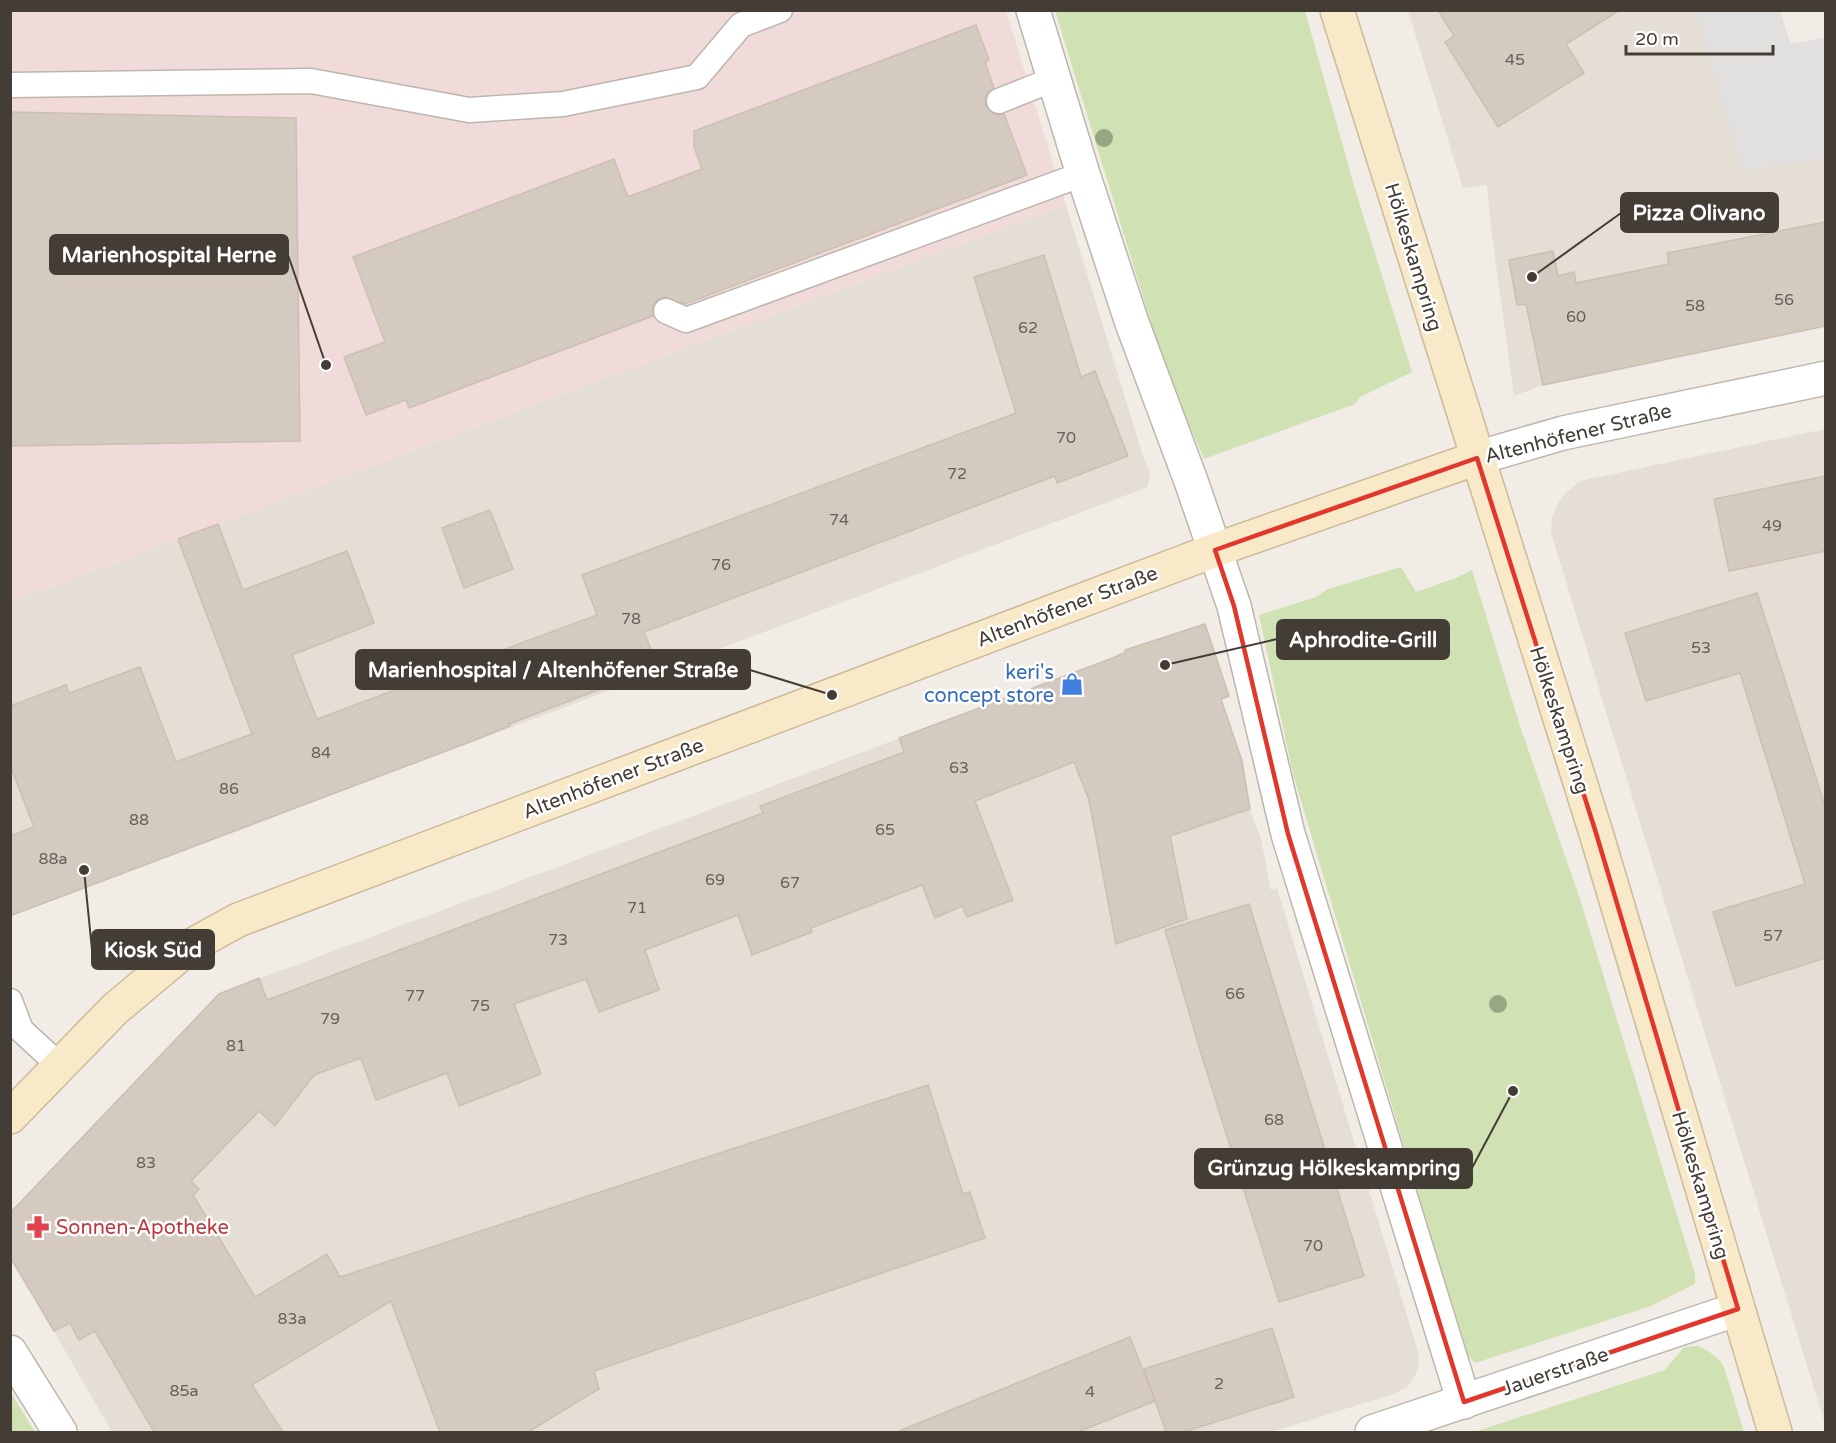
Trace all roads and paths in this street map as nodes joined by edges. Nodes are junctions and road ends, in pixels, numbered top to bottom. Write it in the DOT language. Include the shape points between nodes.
graph roads {
  1 [pos="780,10"];
  2 [pos="1033,10"];
  3 [pos="1337,10"];
  4 [pos="740,18"];
  5 [pos="1054,79"];
  6 [pos="10,85"];
  7 [pos="999,101"];
  8 [pos="1083,174"];
  9 [pos="666,311"];
  10 [pos="1826,378"];
  11 [pos="1477,458"];
  12 [pos="1215,550"];
  13 [pos="10,1001"];
  14 [pos="60,1066"];
  15 [pos="10,1117"];
  16 [pos="1738,1309"];
  17 [pos="10,1352"];
  18 [pos="1464,1402"];
  19 [pos="1420,1425"];
  20 [pos="60,1432"];
  21 [pos="1372,1432"];
  22 [pos="1775,1432"];
  1 -- 4 [label="lane"];
  2 -- 5 [label="street"];
  3 -- 11 [label="street, Hölkeskampring"];
  4 -- 6 [label="lane" via="697,77 563,104 469,110 311,81"];
  5 -- 7 [label="lane"];
  5 -- 8 [label="street"];
  8 -- 9 [label="lane" via="686,320"];
  8 -- 12 [label="street" via="1132,323"];
  10 -- 11 [label="street, Altenhöfener Straße" via="1563,433"];
  11 -- 12 [label="street, Altenhöfener Straße"];
  11 -- 16 [label="street, Hölkeskampring" via="1596,833"];
  12 -- 14 [label="street, Altenhöfener Straße" via="238,920 189,947 115,1009"];
  12 -- 18 [label="street" via="1234,606 1288,834"];
  13 -- 14 [label="lane" via="21,1030"];
  14 -- 15 [label="street, Altenhöfener Straße"];
  16 -- 18 [label="street, Jauerstraße"];
  16 -- 22 [label="street, Hölkeskampring"];
  17 -- 20 [label="street"];
  18 -- 19 [label="street, Jauerstraße"];
  19 -- 21 [label="street, Jauerstraße"];
}
